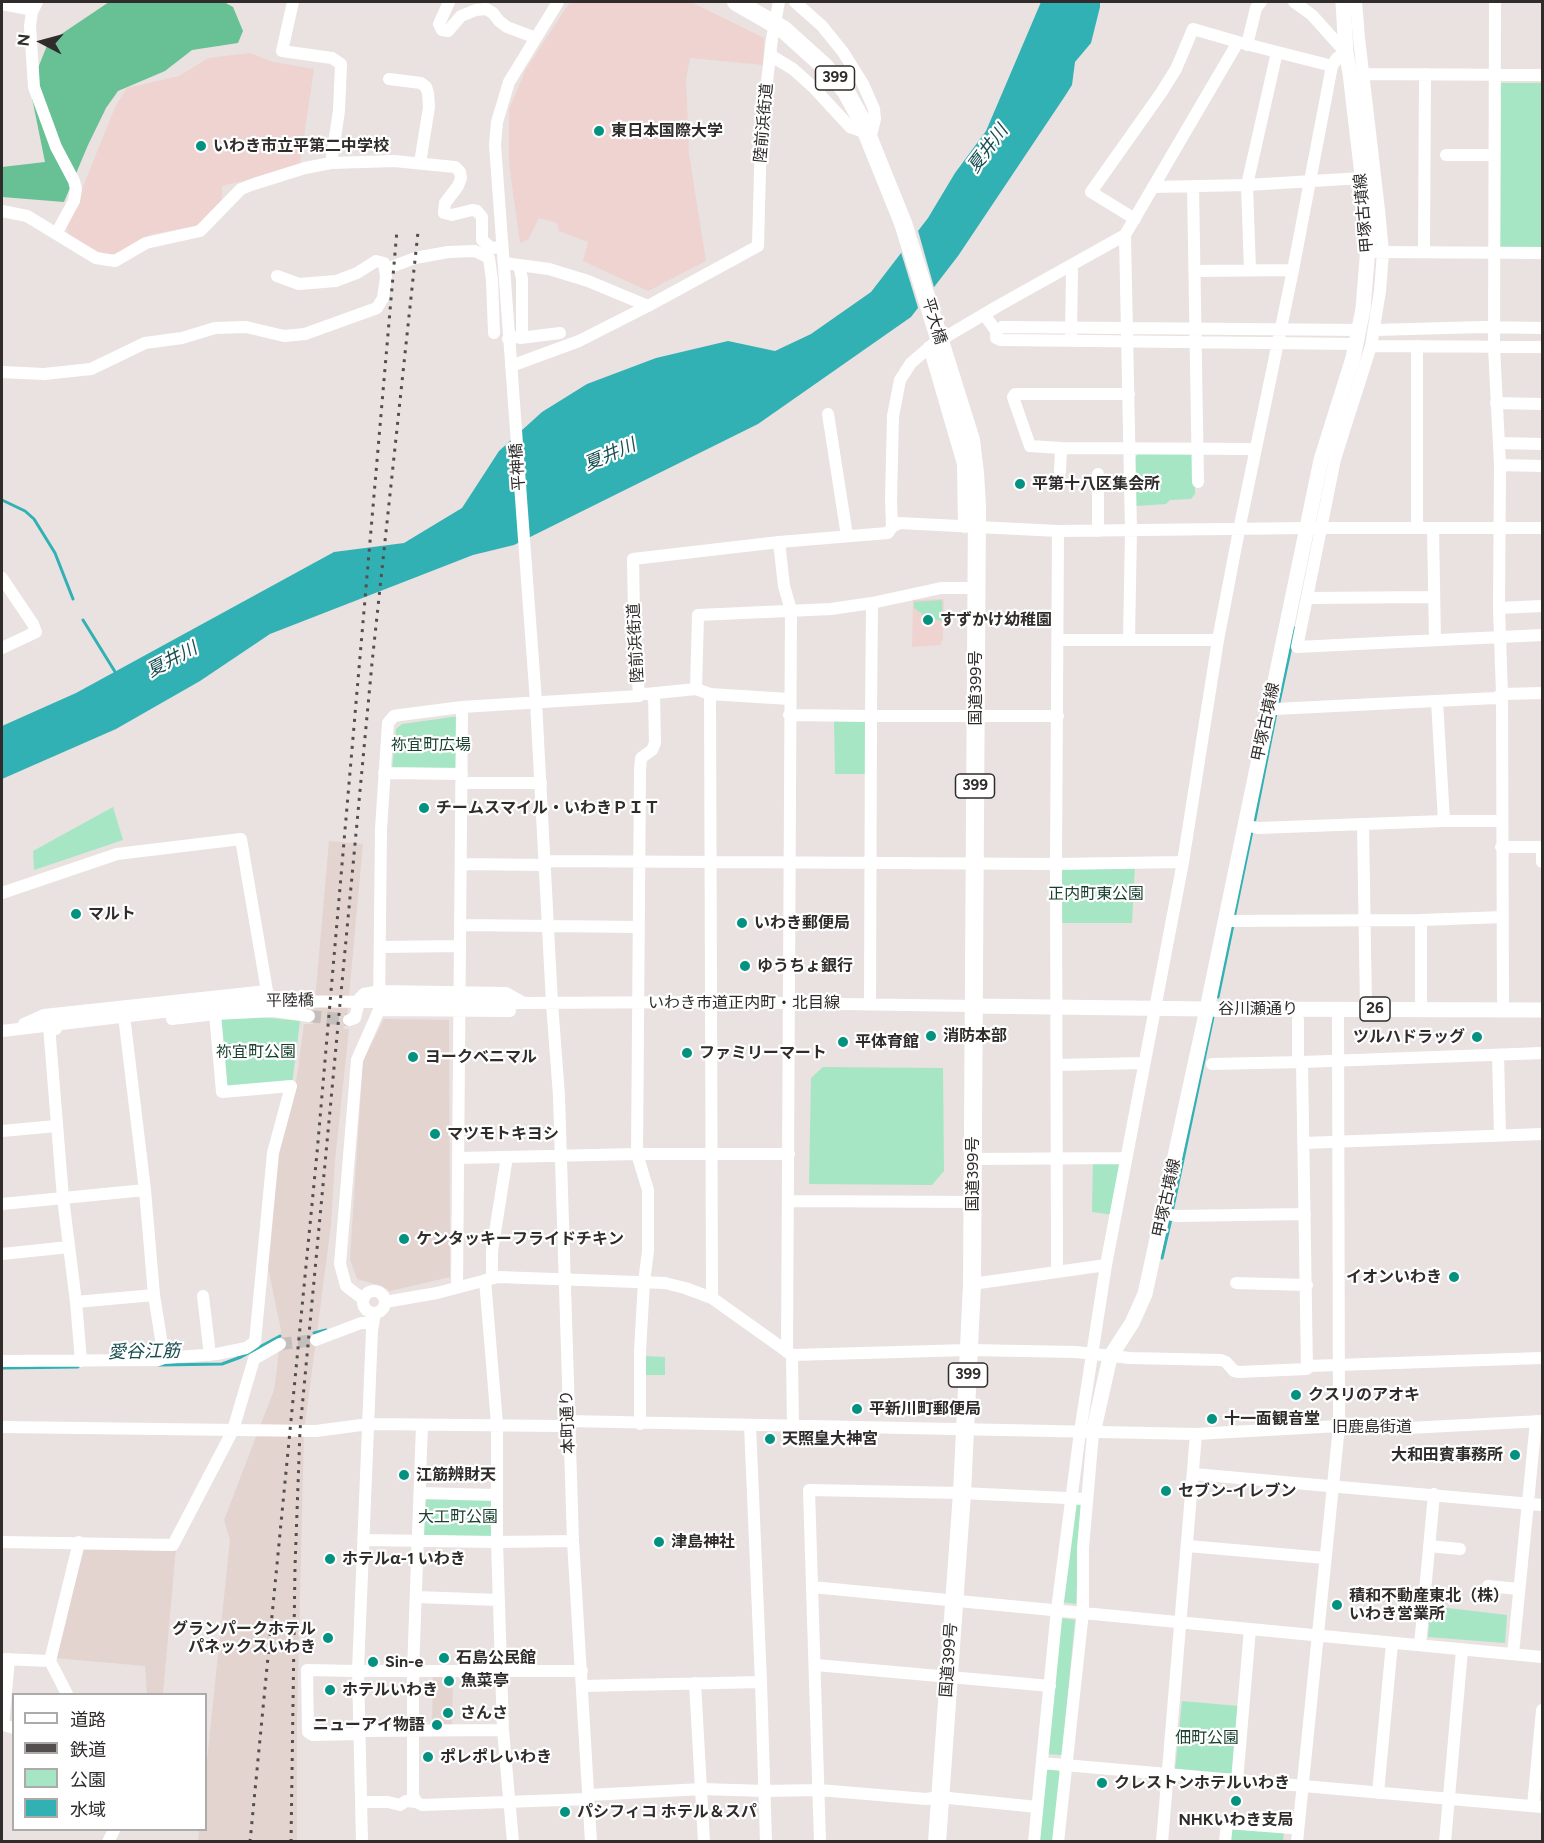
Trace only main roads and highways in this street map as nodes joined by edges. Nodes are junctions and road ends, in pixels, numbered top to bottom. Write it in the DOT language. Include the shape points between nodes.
graph roads {
  1 [pos="736,2"];
  2 [pos="1343,2"];
  3 [pos="977,506"];
  4 [pos="973,1006"];
  5 [pos="1207,1009"];
  6 [pos="1542,1010"];
  7 [pos="1087,1433"];
  8 [pos="936,1842"];
  1 -- 3 [label="highway, 平大橋 / 399" via="770,21 824,66 845,90 869,138 903,223 970,440"];
  2 -- 5 [label="main road, 甲塚古墳線" via="1346,53 1357,74 1362,178 1374,210 1376,252 1365,337 1326,470 1231,921"];
  3 -- 4 [label="highway, 国道399号 / 399" via="970,527 976,588"];
  4 -- 5 [label="main road, 谷川瀬通り / 26"];
  4 -- 8 [label="highway, 国道399号 / 399" via="972,1284 962,1493"];
  5 -- 6 [label="main road, 谷川瀬通り / 26"];
  5 -- 7 [label="main road, 甲塚古墳線" via="1145,1294 1110,1357"];
}
